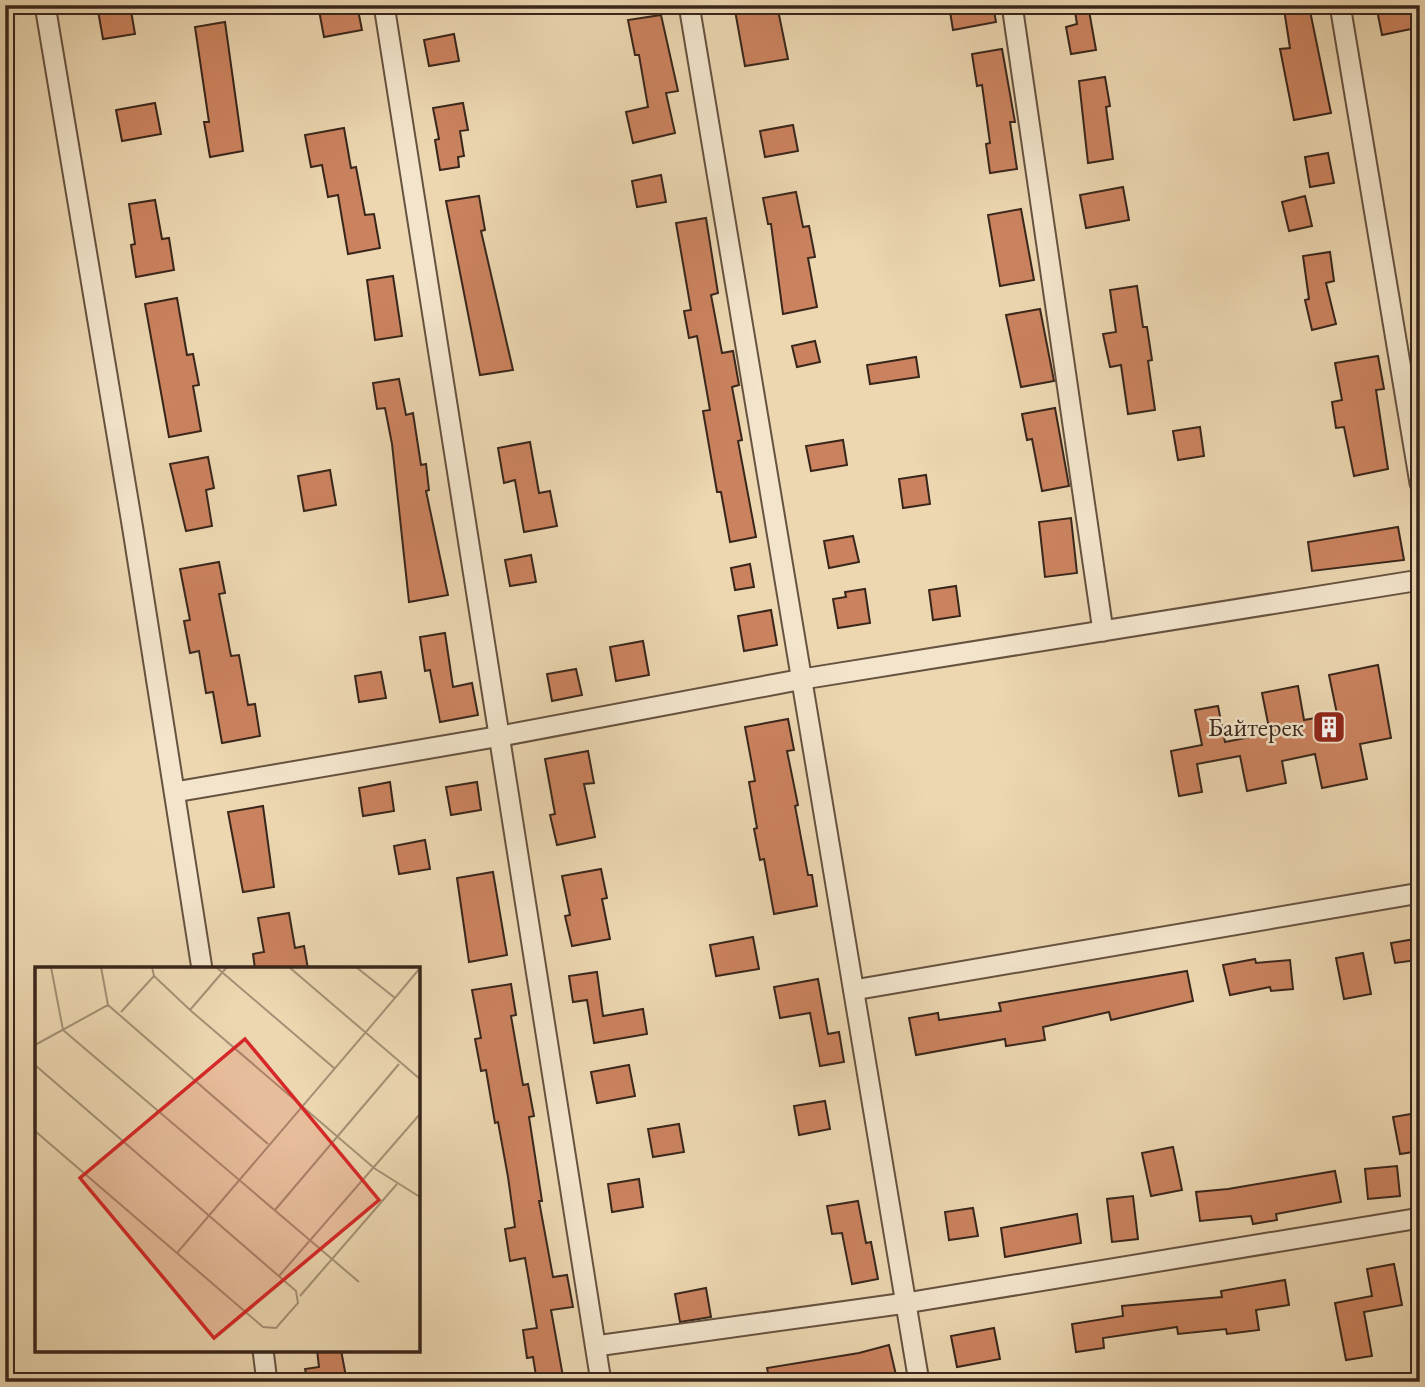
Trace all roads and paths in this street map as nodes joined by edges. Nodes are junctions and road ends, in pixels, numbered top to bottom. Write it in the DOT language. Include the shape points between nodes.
graph roads {
  1 [pos="45,5"];
  2 [pos="384,5"];
  3 [pos="689,5"];
  4 [pos="1012,5"];
  5 [pos="1340,5"];
  6 [pos="1420,483"];
  7 [pos="1420,580"];
  8 [pos="1103,631"];
  9 [pos="803,679"];
  10 [pos="501,736"];
  11 [pos="175,792"];
  12 [pos="1420,893"];
  13 [pos="202,967"];
  14 [pos="855,990"];
  15 [pos="1420,1219"];
  16 [pos="906,1303"];
  17 [pos="596,1346"];
  18 [pos="262,1352"];
  19 [pos="268,1382"];
  20 [pos="601,1382"];
  21 [pos="919,1382"];
  1 -- 11 [label="street"];
  2 -- 10 [label="street"];
  3 -- 9 [label="street"];
  4 -- 8 [label="street"];
  5 -- 6 [label="street"];
  7 -- 8 [label="street"];
  8 -- 9 [label="street"];
  9 -- 10 [label="street"];
  9 -- 14 [label="street"];
  10 -- 11 [label="street"];
  10 -- 17 [label="street"];
  11 -- 13 [label="street"];
  12 -- 14 [label="street"];
  14 -- 16 [label="street"];
  15 -- 16 [label="street"];
  16 -- 17 [label="street"];
  16 -- 21 [label="street"];
  17 -- 20 [label="street"];
  18 -- 19 [label="street"];
}
